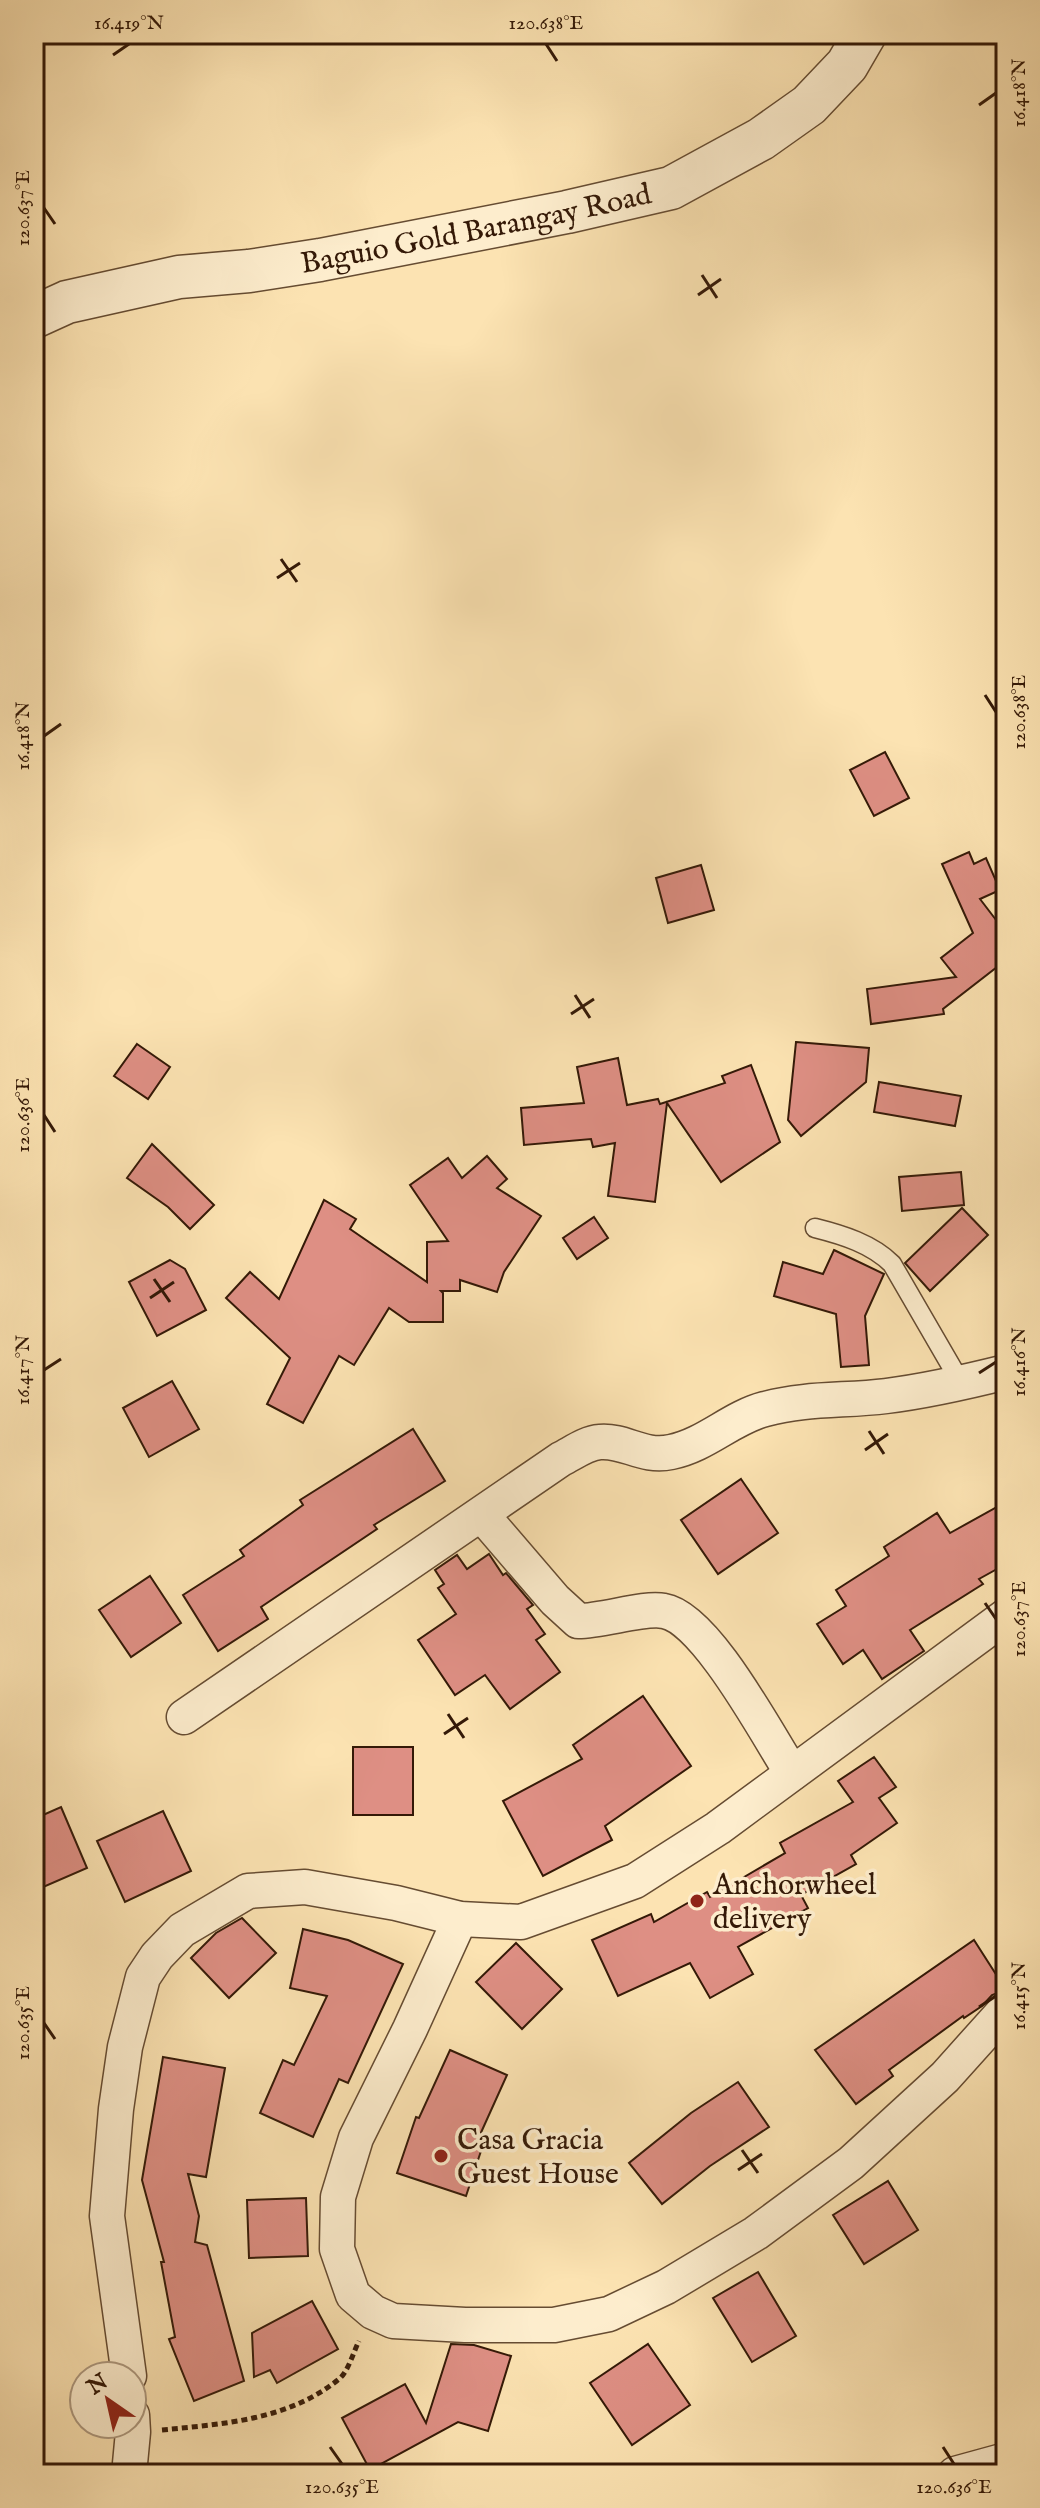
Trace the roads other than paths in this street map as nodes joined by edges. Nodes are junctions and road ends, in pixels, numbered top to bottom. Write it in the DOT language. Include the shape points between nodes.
graph roads {
  1 [pos="865,34"];
  2 [pos="34,317"];
  3 [pos="815,1228"];
  4 [pos="1006,1372"];
  5 [pos="961,1383"];
  6 [pos="482,1515"];
  7 [pos="1006,1616"];
  8 [pos="184,1717"];
  9 [pos="792,1773"];
  10 [pos="460,1919"];
  11 [pos="1006,2009"];
  12 [pos="127,2360"];
  13 [pos="132,2440"];
  14 [pos="1006,2460"];
  15 [pos="129,2474"];
  16 [pos="955,2474"];
  1 -- 2 [label="street, Baguio Gold Barangay Road" via="847,65 809,105 761,139 671,188 320,260 179,277 67,302"];
  3 -- 5 [label="lane" via="881,1253 892,1264"];
  4 -- 5 [label="street"];
  5 -- 6 [label="street" via="764,1409 687,1449 661,1454 597,1442 561,1459"];
  6 -- 8 [label="street"];
  6 -- 9 [label="street" via="578,1621 666,1611 694,1627"];
  7 -- 9 [label="street"];
  9 -- 10 [label="street" via="635,1881 521,1922"];
  10 -- 11 [label="street" via="356,2138 338,2197 337,2249 353,2295 393,2321 554,2325 609,2314 666,2287 756,2233 851,2163 945,2077"];
  10 -- 12 [label="street" via="305,1887 248,1891 182,1930 157,1956 143,1977 125,2047 108,2201"];
  13 -- 15 [label="street"];
  14 -- 16 [label="street"];
}
